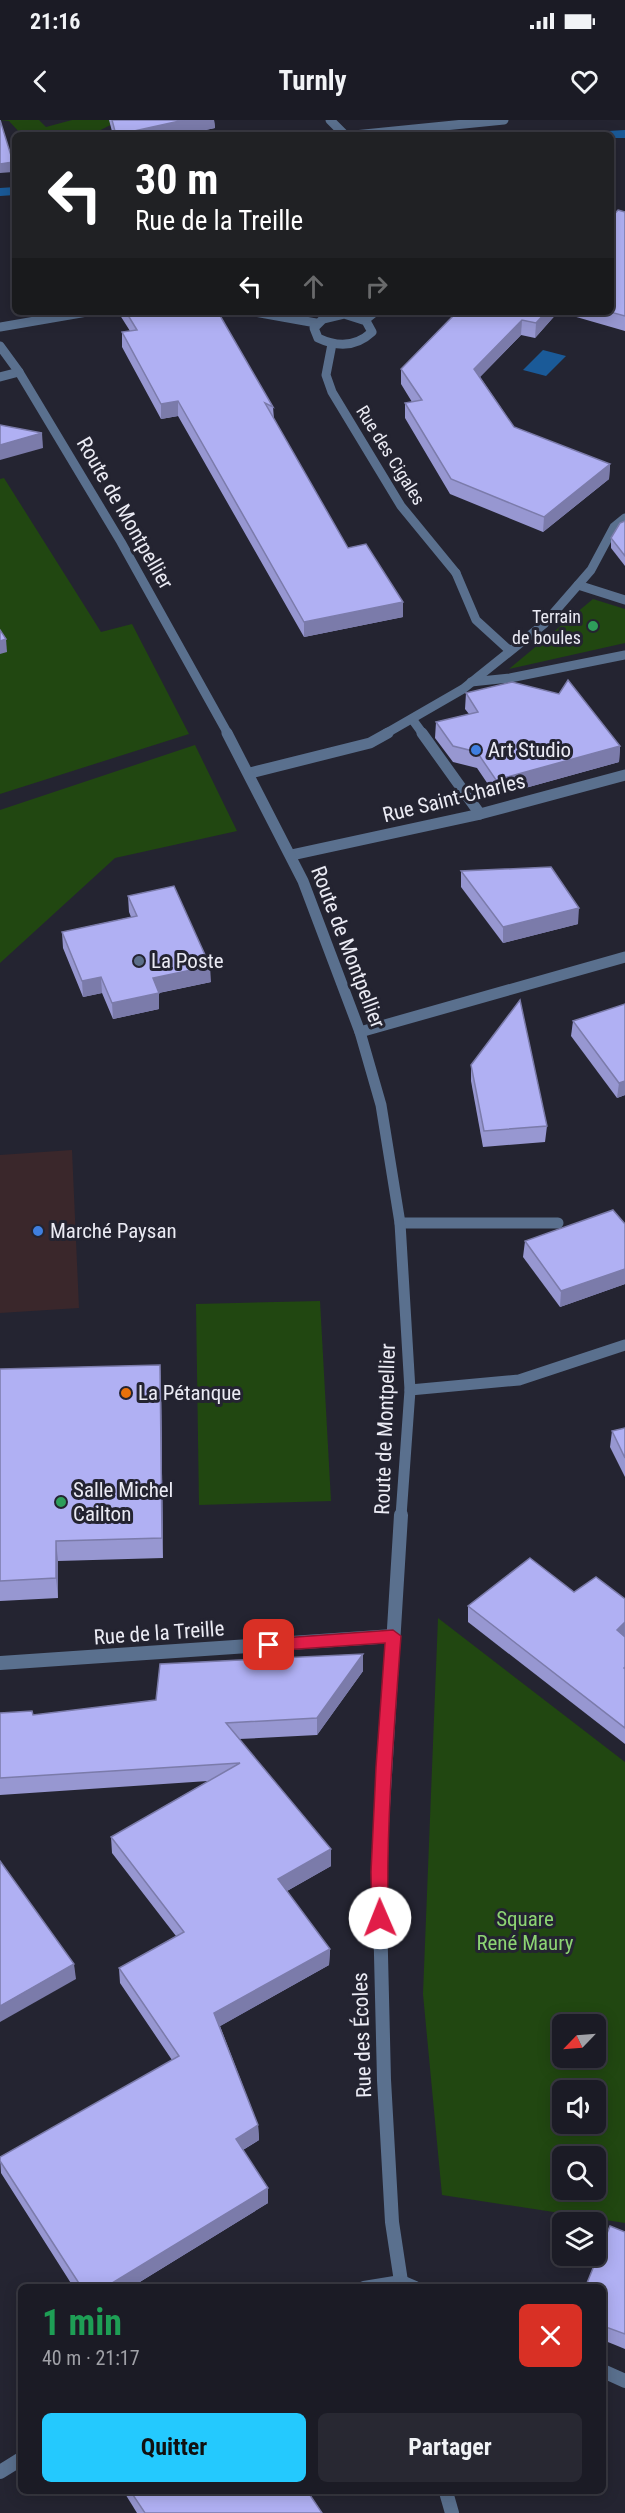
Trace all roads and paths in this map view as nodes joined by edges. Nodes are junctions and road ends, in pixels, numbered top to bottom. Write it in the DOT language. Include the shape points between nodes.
graph roads {
  1 [pos="330,120"];
  2 [pos="504,120"];
  3 [pos="342,132"];
  4 [pos="384,132"];
  5 [pos="70,315"];
  6 [pos="271,315"];
  7 [pos="333,315"];
  8 [pos="348,315"];
  9 [pos="371,315"];
  10 [pos="365,320"];
  11 [pos="316,323"];
  12 [pos="0,327"];
  13 [pos="332,344"];
  14 [pos="0,346"];
  15 [pos="19,372"];
  16 [pos="0,377"];
  17 [pos="625,518"];
  18 [pos="578,585"];
  19 [pos="625,600"];
  20 [pos="510,651"];
  21 [pos="625,655"];
  22 [pos="471,682"];
  23 [pos="412,719"];
  24 [pos="250,773"];
  25 [pos="625,775"];
  26 [pos="480,814"];
  27 [pos="291,855"];
  28 [pos="625,957"];
  29 [pos="360,1032"];
  30 [pos="400,1223"];
  31 [pos="558,1223"];
  32 [pos="625,1345"];
  33 [pos="410,1390"];
  34 [pos="393,1636"];
  35 [pos="0,1663"];
  36 [pos="406,2284"];
  37 [pos="606,2372"];
  38 [pos="625,2380"];
  39 [pos="18,2461"];
  40 [pos="0,2472"];
  41 [pos="447,2494"];
  42 [pos="452,2513"];
  1 -- 3 [label="street"];
  2 -- 4 [label="street"];
  5 -- 12 [label="street"];
  6 -- 11 [label="street"];
  7 -- 11 [label="street"];
  8 -- 10 [label="street"];
  9 -- 10 [label="street"];
  10 -- 13 [label="street" via="372,332 367,339"];
  11 -- 13 [label="street" via="318,338"];
  13 -- 20 [label="street, Rue des Cigales" via="326,375 332,392 401,506 456,573 476,620"];
  14 -- 15 [label="street, Route de Montpellier"];
  15 -- 16 [label="street"];
  15 -- 24 [label="street, Route de Montpellier" via="121,542"];
  17 -- 18 [label="street" via="614,527 591,570"];
  18 -- 19 [label="street"];
  18 -- 20 [label="street" via="544,624"];
  20 -- 22 [label="street"];
  21 -- 22 [label="street"];
  22 -- 23 [label="street"];
  23 -- 24 [label="street" via="370,743"];
  23 -- 26 [label="street"];
  24 -- 27 [label="street, Route de Montpellier"];
  25 -- 26 [label="street, Rue Saint-Charles"];
  26 -- 27 [label="street, Rue Saint-Charles"];
  27 -- 29 [label="street, Route de Montpellier"];
  28 -- 29 [label="street"];
  29 -- 30 [label="street, Route de Montpellier" via="381,1105"];
  30 -- 31 [label="street"];
  30 -- 33 [label="street, Route de Montpellier"];
  32 -- 33 [label="street" via="519,1380"];
  33 -- 34 [label="street, Route de Montpellier"];
  34 -- 35 [label="street, Rue de la Treille"];
  34 -- 36 [label="street, Rue des Écoles" via="379,1872 392,2222"];
  37 -- 38 [label="street"];
  39 -- 40 [label="street"];
  41 -- 42 [label="street"];
}
